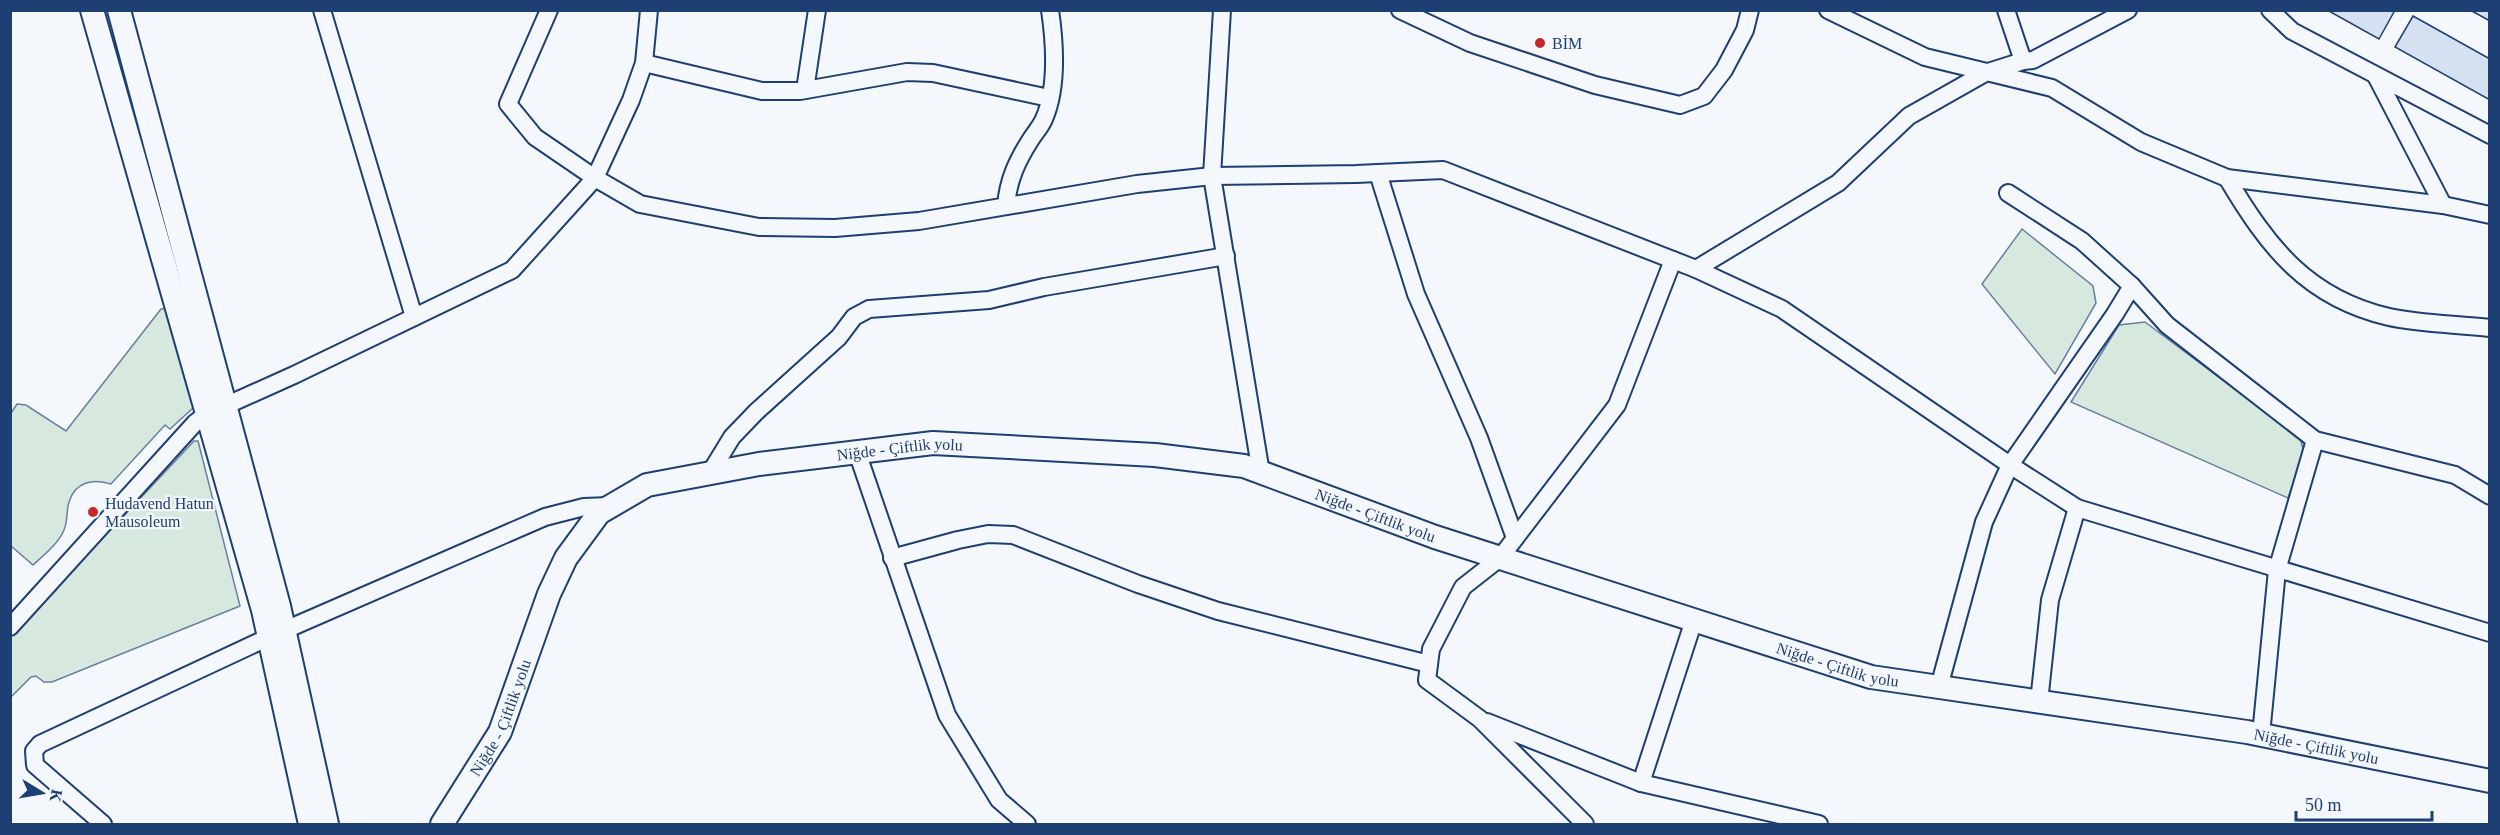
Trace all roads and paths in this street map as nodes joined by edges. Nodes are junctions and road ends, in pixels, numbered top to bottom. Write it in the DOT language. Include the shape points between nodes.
graph roads {
  1 [pos="92,10"];
  2 [pos="119,10"];
  3 [pos="322,10"];
  4 [pos="549,10"];
  5 [pos="650,10"];
  6 [pos="817,10"];
  7 [pos="1050,10"];
  8 [pos="1222,10"];
  9 [pos="1400,10"];
  10 [pos="1750,10"];
  11 [pos="1828,10"];
  12 [pos="2006,10"];
  13 [pos="2270,10"];
  14 [pos="2117,13"];
  15 [pos="2023,61"];
  16 [pos="644,63"];
  17 [pos="1985,73"];
  18 [pos="2376,75"];
  19 [pos="805,90"];
  20 [pos="1049,98"];
  21 [pos="2490,135"];
  22 [pos="1378,173"];
  23 [pos="1212,176"];
  24 [pos="595,178"];
  25 [pos="2227,178"];
  26 [pos="2008,193"];
  27 [pos="2443,205"];
  28 [pos="1006,207"];
  29 [pos="2490,215"];
  30 [pos="1226,256"];
  31 [pos="1673,260"];
  32 [pos="1696,269"];
  33 [pos="2132,286"];
  34 [pos="414,317"];
  35 [pos="2490,328"];
  36 [pos="216,410"];
  37 [pos="2315,440"];
  38 [pos="857,452"];
  39 [pos="2010,465"];
  40 [pos="710,473"];
  41 [pos="1261,473"];
  42 [pos="2490,496"];
  43 [pos="611,506"];
  44 [pos="2077,508"];
  45 [pos="1515,538"];
  46 [pos="892,558"];
  47 [pos="1500,558"];
  48 [pos="2277,570"];
  49 [pos="1694,620"];
  50 [pos="10,627"];
  51 [pos="2490,633"];
  52 [pos="277,634"];
  53 [pos="1429,664"];
  54 [pos="1939,687"];
  55 [pos="2039,702"];
  56 [pos="1480,719"];
  57 [pos="2261,735"];
  58 [pos="2490,781"];
  59 [pos="1641,783"];
  60 [pos="103,825"];
  61 [pos="310,825"];
  62 [pos="327,825"];
  63 [pos="442,825"];
  64 [pos="1026,825"];
  65 [pos="1585,825"];
  66 [pos="1819,825"];
  1 -- 36 [label="main road"];
  2 -- 36 [label="main road"];
  3 -- 34 [label="street"];
  4 -- 24 [label="street" via="508,104 535,137"];
  5 -- 16 [label="street"];
  6 -- 19 [label="street"];
  7 -- 20 [label="street" via="1056,52"];
  8 -- 23 [label="street"];
  9 -- 10 [label="street" via="1470,43 1595,85 1680,105 1704,96 1724,70"];
  11 -- 17 [label="street" via="1925,57"];
  12 -- 15 [label="street"];
  13 -- 18 [label="street" via="2292,31"];
  14 -- 15 [label="street" via="2033,60"];
  15 -- 17 [label="street"];
  16 -- 19 [label="street" via="762,91"];
  16 -- 24 [label="street"];
  17 -- 25 [label="street" via="2052,88 2141,141"];
  17 -- 32 [label="street" via="1909,116 1838,183"];
  18 -- 21 [label="street"];
  18 -- 27 [label="street"];
  19 -- 20 [label="street" via="907,72 933,73"];
  20 -- 28 [label="street" via="1044,119 1016,164 1008,185"];
  22 -- 23 [label="street"];
  22 -- 31 [label="street" via="1443,170"];
  22 -- 45 [label="street" via="1416,294 1479,438"];
  23 -- 28 [label="street" via="1137,184"];
  23 -- 30 [label="street"];
  24 -- 28 [label="street" via="640,204 759,227 834,228 919,221"];
  24 -- 34 [label="street" via="512,270"];
  25 -- 27 [label="street"];
  25 -- 35 [label="street" via="2253,223 2290,265 2326,293 2391,318"];
  26 -- 33 [label="street" via="2082,241"];
  27 -- 29 [label="street"];
  30 -- 40 [label="street" via="989,300 869,309 854,317 839,338 756,412 732,437"];
  30 -- 41 [label="street"];
  31 -- 32 [label="street"];
  31 -- 45 [label="street" via="1617,405"];
  32 -- 39 [label="street" via="1782,309"];
  33 -- 37 [label="street" via="2167,326"];
  33 -- 39 [label="street"];
  34 -- 36 [label="street"];
  36 -- 50 [label="street" via="195,423"];
  36 -- 52 [label="main road"];
  37 -- 42 [label="street" via="2456,475"];
  37 -- 48 [label="street"];
  38 -- 40 [label="main road, Niğde - Çiftlik yolu"];
  38 -- 41 [label="main road, Niğde - Çiftlik yolu" via="933,443 1155,455 1244,466"];
  38 -- 46 [label="street"];
  39 -- 44 [label="street"];
  39 -- 54 [label="street" via="1984,522"];
  40 -- 43 [label="main road, Niğde - Çiftlik yolu" via="647,486"];
  41 -- 47 [label="main road, Niğde - Çiftlik yolu"];
  43 -- 52 [label="street" via="584,507 545,517"];
  43 -- 63 [label="main road, Niğde - Çiftlik yolu" via="598,513 566,558 549,594 500,732"];
  44 -- 48 [label="street"];
  44 -- 55 [label="street" via="2050,600"];
  45 -- 47 [label="street"];
  46 -- 53 [label="street" via="988,534 1013,535 1218,611"];
  46 -- 64 [label="street" via="947,714 999,800"];
  47 -- 49 [label="main road, Niğde - Çiftlik yolu"];
  47 -- 53 [label="street" via="1463,587 1431,649"];
  48 -- 51 [label="street"];
  48 -- 57 [label="street"];
  49 -- 54 [label="main road, Niğde - Çiftlik yolu" via="1871,677"];
  49 -- 59 [label="street"];
  52 -- 60 [label="street" via="40,744 34,751 35,765"];
  52 -- 61 [label="main road"];
  52 -- 62 [label="main road"];
  53 -- 56 [label="street" via="1427,680"];
  54 -- 55 [label="main road, Niğde - Çiftlik yolu"];
  55 -- 57 [label="main road, Niğde - Çiftlik yolu"];
  56 -- 59 [label="street"];
  56 -- 65 [label="street"];
  57 -- 58 [label="main road, Niğde - Çiftlik yolu"];
  59 -- 66 [label="street"];
}
